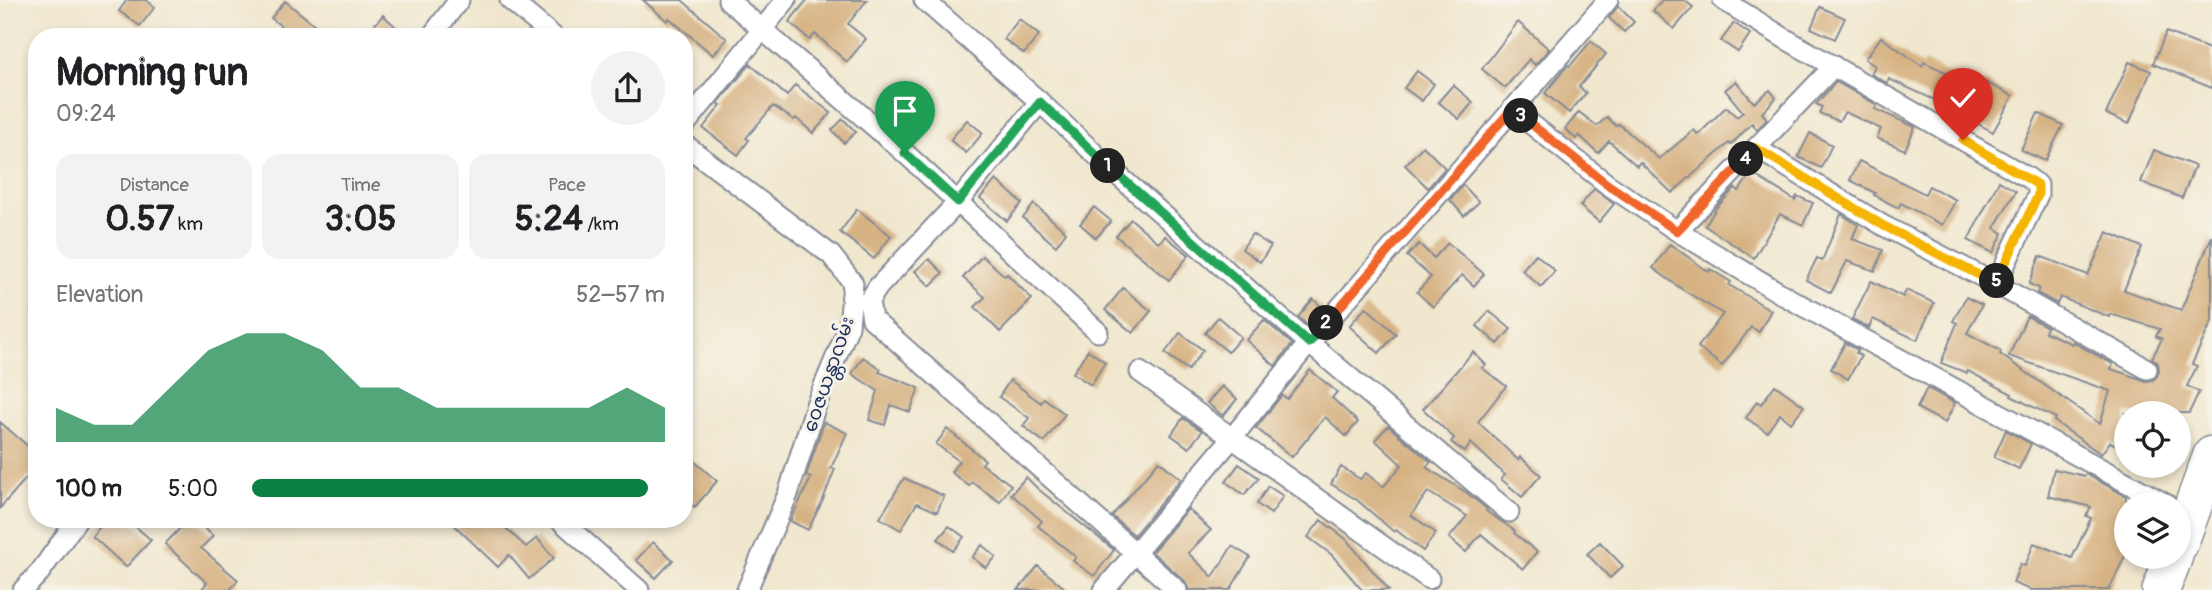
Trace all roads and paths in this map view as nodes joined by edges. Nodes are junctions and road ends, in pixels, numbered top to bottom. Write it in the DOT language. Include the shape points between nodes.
graph roads {
  1 [pos="459,0"];
  2 [pos="510,0"];
  3 [pos="728,0"];
  4 [pos="786,0"];
  5 [pos="924,0"];
  6 [pos="1608,0"];
  7 [pos="1723,0"];
  8 [pos="438,28"];
  9 [pos="543,28"];
  10 [pos="761,29"];
  11 [pos="1834,66"];
  12 [pos="1040,102"];
  13 [pos="1512,109"];
  14 [pos="693,116"];
  15 [pos="1756,148"];
  16 [pos="693,151"];
  17 [pos="958,202"];
  18 [pos="1677,231"];
  19 [pos="1996,284"];
  20 [pos="1098,332"];
  21 [pos="1309,343"];
  22 [pos="2147,369"];
  23 [pos="1140,372"];
  24 [pos="1233,438"];
  25 [pos="2212,455"];
  26 [pos="2130,492"];
  27 [pos="2191,495"];
  28 [pos="1508,512"];
  29 [pos="71,528"];
  30 [pos="569,528"];
  31 [pos="1137,552"];
  32 [pos="2169,569"];
  33 [pos="1429,579"];
  34 [pos="23,590"];
  35 [pos="639,590"];
  36 [pos="747,590"];
  37 [pos="1104,590"];
  38 [pos="1177,590"];
  39 [pos="2161,590"];
  1 -- 8 [label="street"];
  2 -- 9 [label="street"];
  3 -- 10 [label="street"];
  4 -- 10 [label="street"];
  5 -- 12 [label="street"];
  6 -- 13 [label="street"];
  7 -- 11 [label="street"];
  10 -- 14 [label="street"];
  10 -- 17 [label="street"];
  11 -- 15 [label="street"];
  11 -- 19 [label="street" via="2038,185 2038,195"];
  12 -- 17 [label="street"];
  12 -- 21 [label="street"];
  13 -- 18 [label="street" via="1607,184"];
  13 -- 21 [label="street"];
  15 -- 18 [label="street"];
  15 -- 19 [label="street" via="1884,226"];
  16 -- 36 [label="street, ဝေဇယန္တာလမ်း" via="831,255 853,283 849,327 816,405 789,494"];
  17 -- 20 [label="street"];
  17 -- 31 [label="street" via="878,287 869,301 872,319"];
  18 -- 26 [label="street"];
  19 -- 22 [label="street"];
  21 -- 24 [label="street"];
  21 -- 28 [label="street"];
  23 -- 24 [label="street"];
  24 -- 31 [label="street"];
  24 -- 33 [label="street"];
  25 -- 27 [label="highway"];
  29 -- 34 [label="street"];
  30 -- 35 [label="street"];
  31 -- 37 [label="street"];
  31 -- 38 [label="street"];
  32 -- 39 [label="highway"];
}
